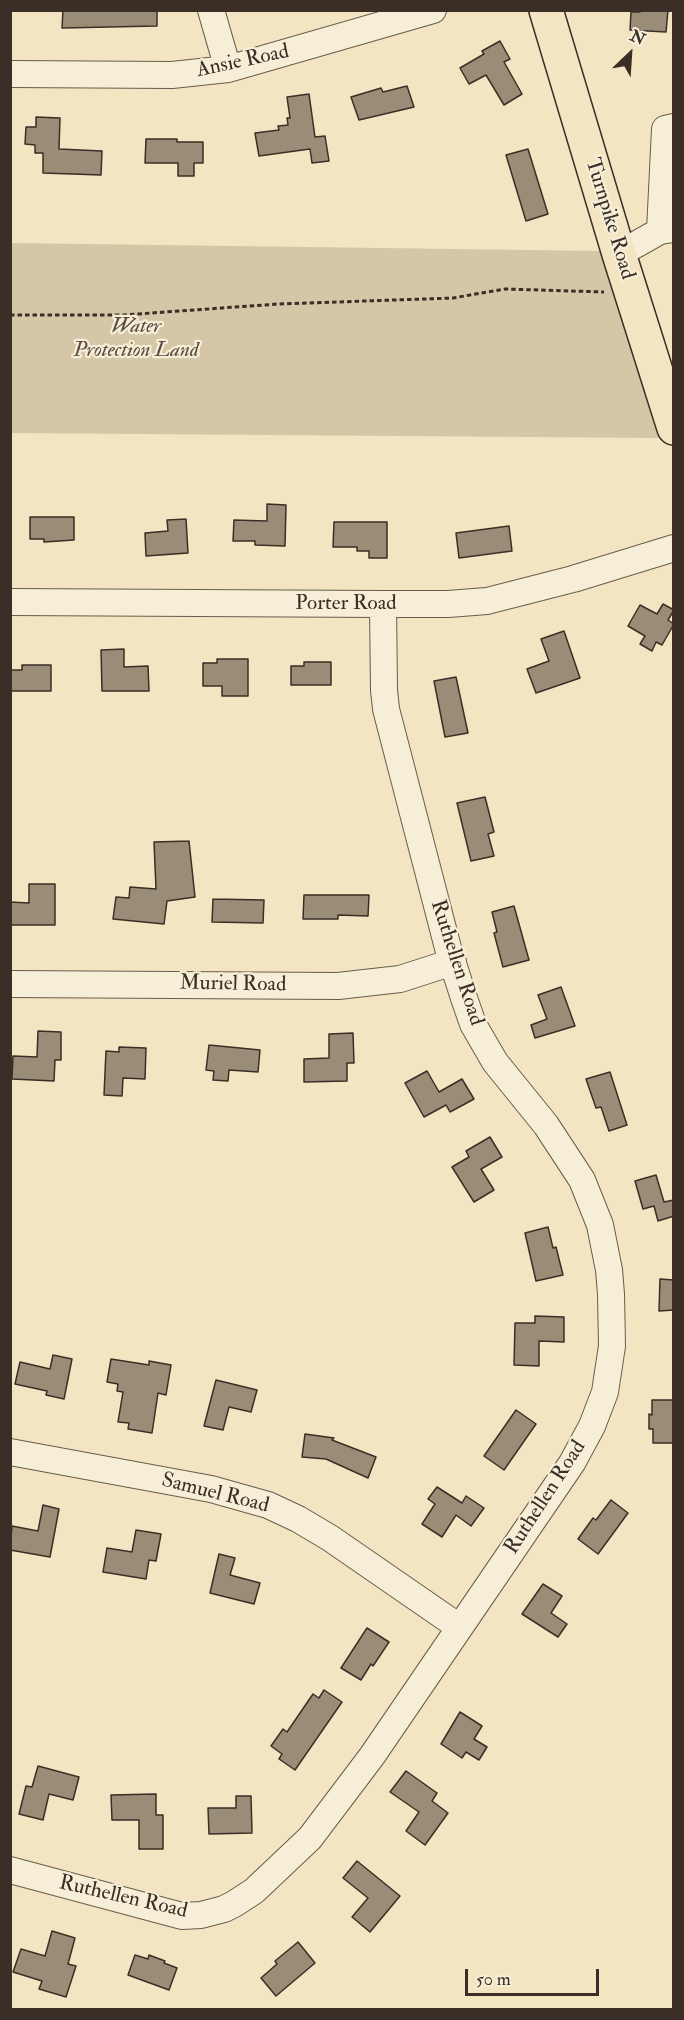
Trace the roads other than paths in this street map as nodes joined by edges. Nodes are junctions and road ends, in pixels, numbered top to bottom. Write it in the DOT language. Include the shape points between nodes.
graph roads {
  1 [pos="211,10"];
  2 [pos="433,10"];
  3 [pos="546,10"];
  4 [pos="228,69"];
  5 [pos="10,74"];
  6 [pos="674,128"];
  7 [pos="667,230"];
  8 [pos="619,254"];
  9 [pos="674,428"];
  10 [pos="674,548"];
  11 [pos="10,602"];
  12 [pos="383,604"];
  13 [pos="453,962"];
  14 [pos="10,984"];
  15 [pos="10,1452"];
  16 [pos="459,1627"];
  17 [pos="10,1870"];
  1 -- 4 [label="street"];
  2 -- 4 [label="street, Ansie Road"];
  3 -- 8 [label="main road, Turnpike Road"];
  4 -- 5 [label="street, Ansie Road" via="172,75"];
  6 -- 7 [label="street" via="665,129"];
  7 -- 8 [label="street"];
  8 -- 9 [label="main road, Turnpike Road"];
  10 -- 12 [label="street, Porter Road" via="487,601"];
  11 -- 12 [label="street, Porter Road"];
  12 -- 13 [label="street, Ruthellen Road" via="386,709"];
  13 -- 14 [label="street, Muriel Road" via="400,979 338,986"];
  13 -- 16 [label="street, Ruthellen Road" via="483,1043 564,1150 593,1203 609,1270 612,1324 605,1392 584,1443"];
  15 -- 16 [label="street, Samuel Road" via="211,1489 268,1505 330,1538"];
  16 -- 17 [label="street, Ruthellen Road" via="327,1818 254,1891 234,1904 201,1915 182,1916"];
}
